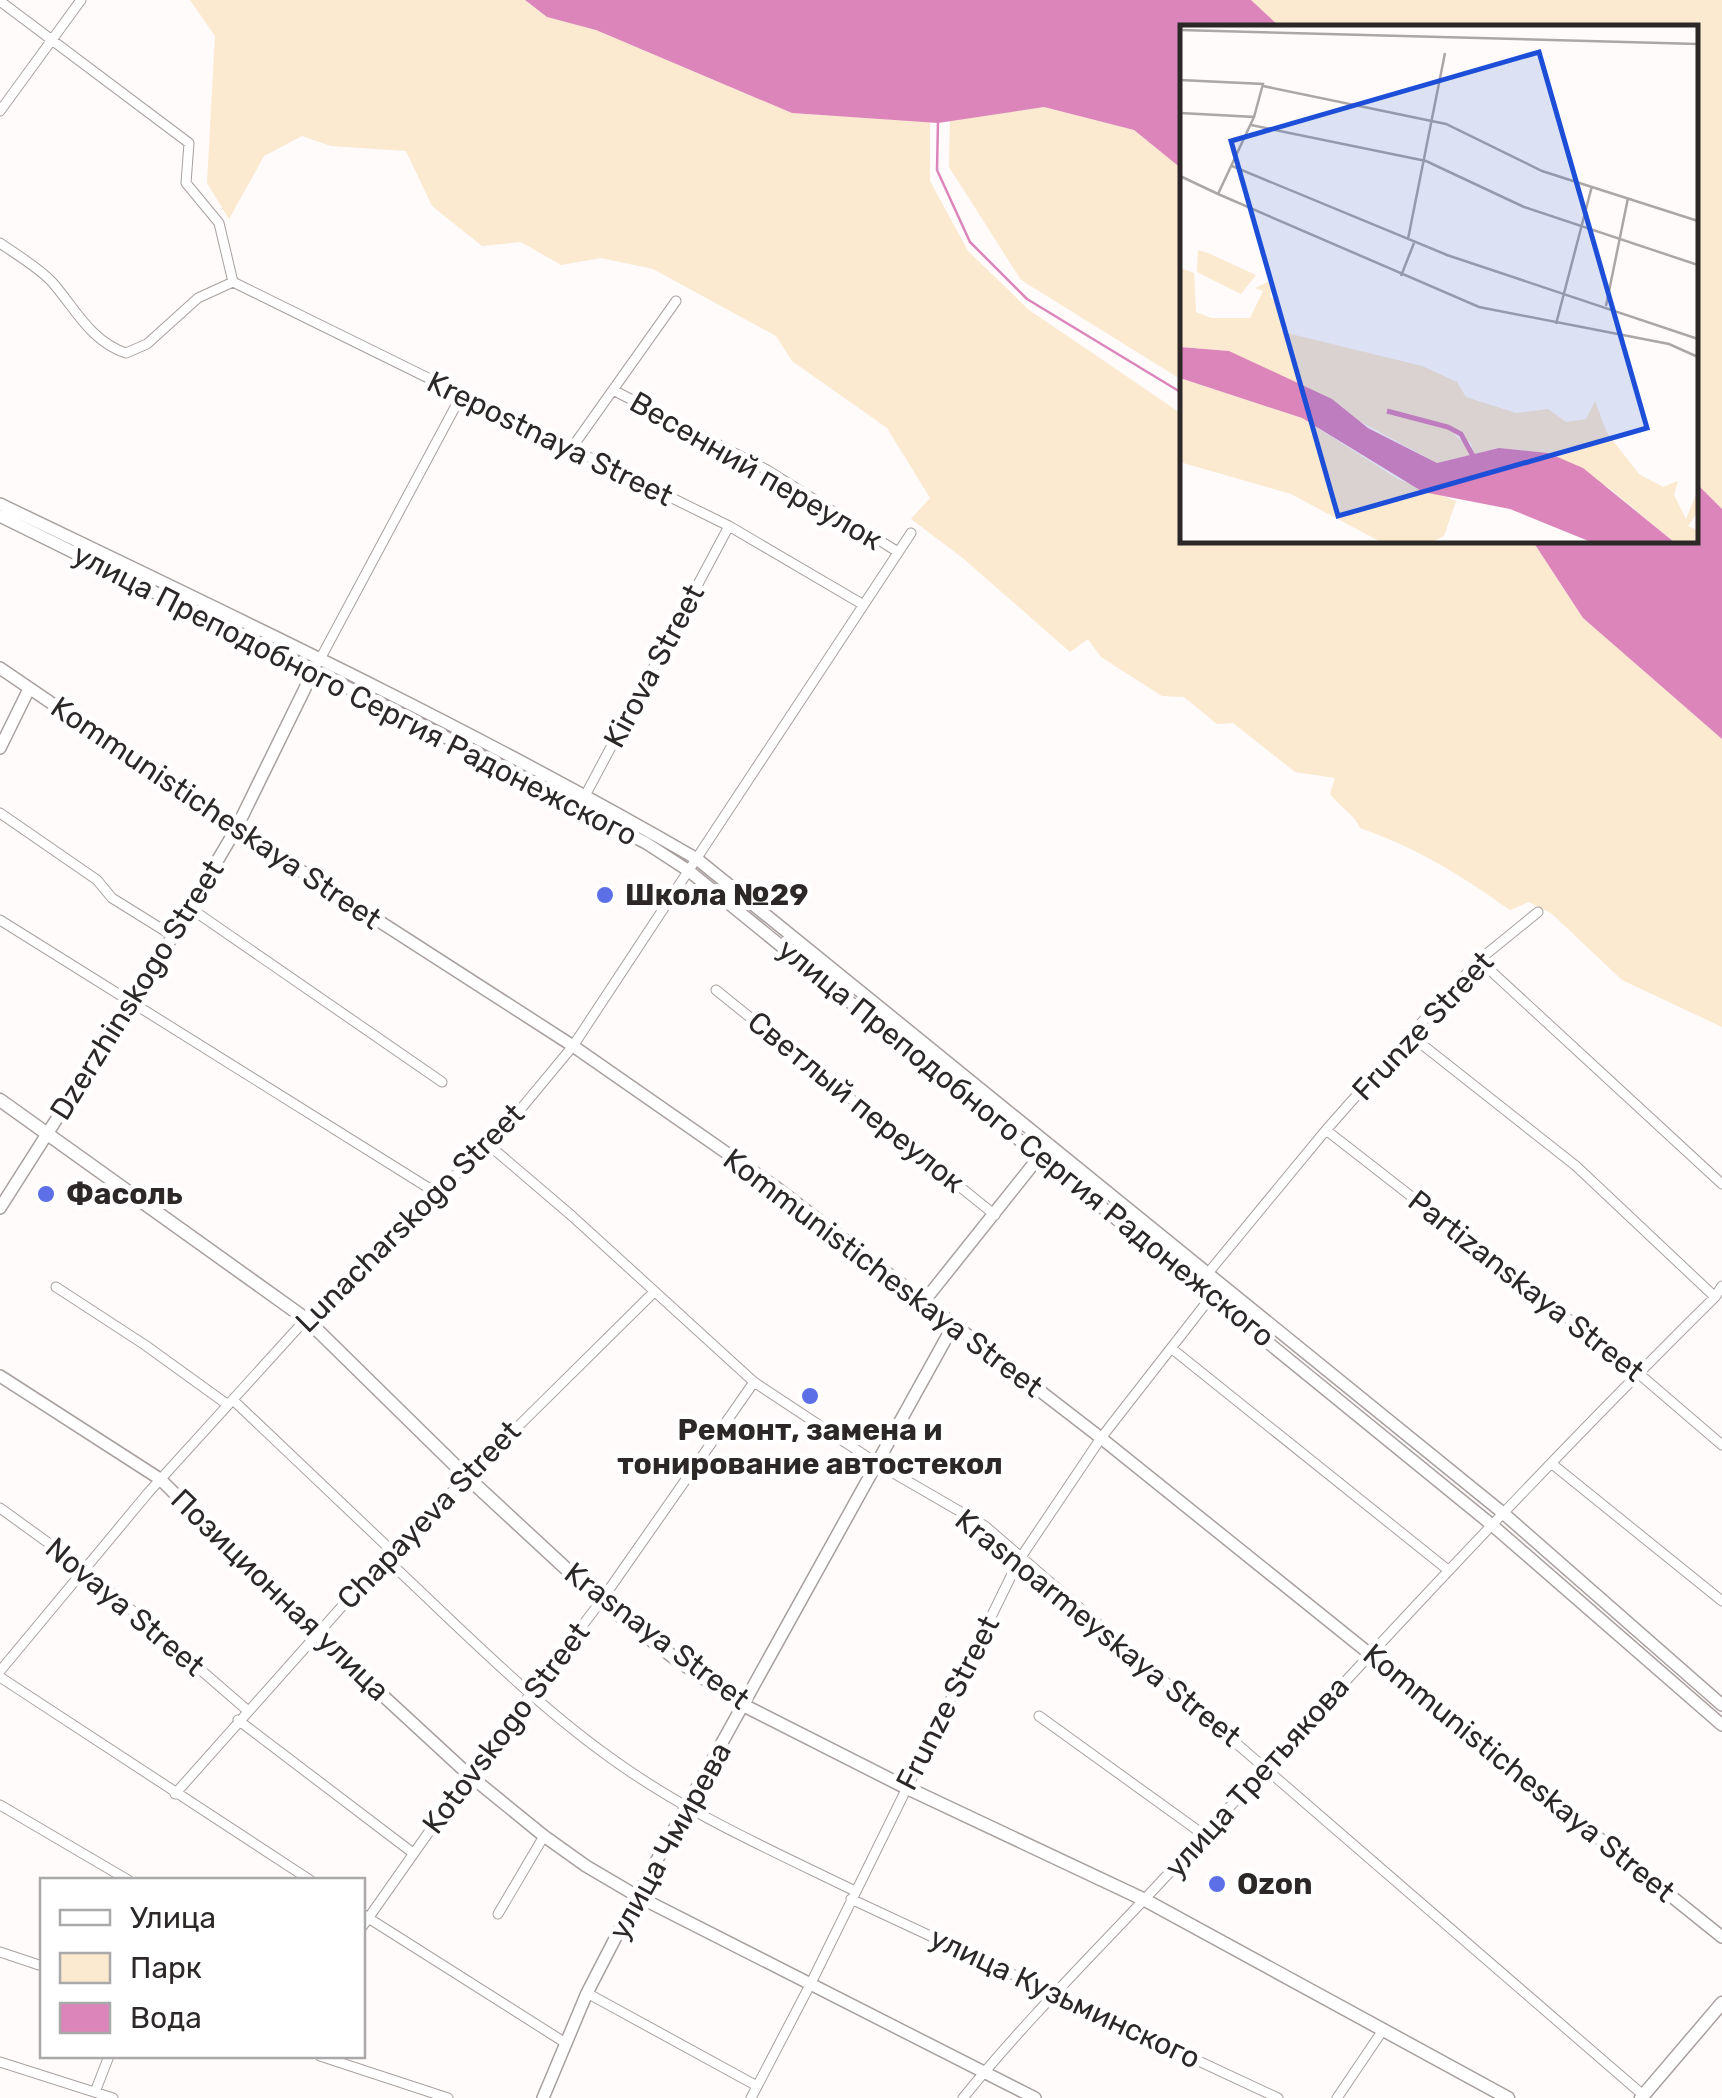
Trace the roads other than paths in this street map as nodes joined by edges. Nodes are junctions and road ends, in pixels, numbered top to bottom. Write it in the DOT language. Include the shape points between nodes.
graph roads {
  1 [pos="80,0"];
  2 [pos="0,1"];
  3 [pos="51,40"];
  4 [pos="0,111"];
  5 [pos="0,243"];
  6 [pos="233,282"];
  7 [pos="676,301"];
  8 [pos="613,390"];
  9 [pos="461,396"];
  10 [pos="572,450"];
  11 [pos="0,504"];
  12 [pos="0,516"];
  13 [pos="729,526"];
  14 [pos="912,533"];
  15 [pos="898,552"];
  16 [pos="862,604"];
  17 [pos="317,664"];
  18 [pos="0,668"];
  19 [pos="29,689"];
  20 [pos="0,748"];
  21 [pos="582,801"];
  22 [pos="0,813"];
  23 [pos="236,830"];
  24 [pos="697,859"];
  25 [pos="689,870"];
  26 [pos="190,908"];
  27 [pos="1538,912"];
  28 [pos="0,920"];
  29 [pos="173,936"];
  30 [pos="1479,960"];
  31 [pos="716,990"];
  32 [pos="130,1002"];
  33 [pos="1410,1035"];
  34 [pos="573,1046"];
  35 [pos="442,1082"];
  36 [pos="0,1100"];
  37 [pos="1326,1130"];
  38 [pos="49,1133"];
  39 [pos="490,1146"];
  40 [pos="1045,1150"];
  41 [pos="1722,1184"];
  42 [pos="435,1192"];
  43 [pos="0,1208"];
  44 [pos="995,1215"];
  45 [pos="1203,1279"];
  46 [pos="1722,1286"];
  47 [pos="56,1287"];
  48 [pos="1216,1289"];
  49 [pos="654,1292"];
  50 [pos="1715,1297"];
  51 [pos="925,1300"];
  52 [pos="306,1319"];
  53 [pos="953,1326"];
  54 [pos="1171,1348"];
  55 [pos="1638,1373"];
  56 [pos="0,1376"];
  57 [pos="754,1382"];
  58 [pos="230,1402"];
  59 [pos="1100,1438"];
  60 [pos="1722,1445"];
  61 [pos="1551,1463"];
  62 [pos="878,1464"];
  63 [pos="467,1477"];
  64 [pos="160,1478"];
  65 [pos="0,1508"];
  66 [pos="1502,1513"];
  67 [pos="1492,1525"];
  68 [pos="388,1555"];
  69 [pos="1019,1560"];
  70 [pos="83,1568"];
  71 [pos="1448,1570"];
  72 [pos="601,1600"];
  73 [pos="1722,1601"];
  74 [pos="315,1633"];
  75 [pos="1371,1652"];
  76 [pos="0,1674"];
  77 [pos="533,1693"];
  78 [pos="1722,1704"];
  79 [pos="745,1706"];
  80 [pos="247,1710"];
  81 [pos="1039,1716"];
  82 [pos="238,1720"];
  83 [pos="1722,1725"];
  84 [pos="1266,1767"];
  85 [pos="469,1775"];
  86 [pos="905,1788"];
  87 [pos="175,1794"];
  88 [pos="0,1805"];
  89 [pos="687,1808"];
  90 [pos="1204,1835"];
  91 [pos="544,1836"];
  92 [pos="413,1853"];
  93 [pos="125,1878"];
  94 [pos="307,1878"];
  95 [pos="853,1895"];
  96 [pos="638,1896"];
  97 [pos="1145,1900"];
  98 [pos="498,1914"];
  99 [pos="365,1920"];
  100 [pos="1722,1937"];
  101 [pos="0,1952"];
  102 [pos="40,1965"];
  103 [pos="811,1983"];
  104 [pos="1053,1992"];
  105 [pos="587,1993"];
  106 [pos="1722,2003"];
  107 [pos="1383,2030"];
  108 [pos="564,2042"];
  109 [pos="108,2058"];
  110 [pos="326,2058"];
  111 [pos="0,2062"];
  112 [pos="985,2071"];
  113 [pos="757,2086"];
  114 [pos="95,2092"];
  115 [pos="1642,2097"];
  116 [pos="112,2098"];
  117 [pos="448,2098"];
  118 [pos="543,2098"];
  119 [pos="751,2098"];
  120 [pos="963,2098"];
  121 [pos="1035,2098"];
  122 [pos="1278,2098"];
  123 [pos="1337,2098"];
  124 [pos="1508,2098"];
  1 -- 3 [label="street"];
  2 -- 3 [label="street"];
  3 -- 4 [label="street"];
  3 -- 6 [label="street" via="188,143 186,182 219,223"];
  5 -- 6 [label="street" via="49,279 110,348 126,353 148,344 198,298"];
  6 -- 9 [label="street, Krepostnaya Street"];
  7 -- 8 [label="street"];
  8 -- 10 [label="street"];
  8 -- 15 [label="street, Весенний переулок" via="767,470"];
  9 -- 10 [label="street, Krepostnaya Street"];
  9 -- 17 [label="street, Dzerzhinskogo Street"];
  10 -- 13 [label="street, Krepostnaya Street"];
  11 -- 17 [label="street, улица Преподобного Сергия Радонежского"];
  12 -- 17 [label="street, улица Преподобного Сергия Радонежского"];
  13 -- 16 [label="street, Krepostnaya Street"];
  13 -- 21 [label="street, Kirova Street"];
  14 -- 15 [label="street, Lunacharskogo Street"];
  15 -- 16 [label="street, Lunacharskogo Street"];
  16 -- 24 [label="street, Lunacharskogo Street"];
  17 -- 21 [label="street, улица Преподобного Сергия Радонежского"];
  17 -- 23 [label="street, Dzerzhinskogo Street"];
  18 -- 19 [label="street, Kommunisticheskaya Street"];
  19 -- 20 [label="street"];
  19 -- 23 [label="street, Kommunisticheskaya Street"];
  21 -- 24 [label="street, улица Преподобного Сергия Радонежского"];
  21 -- 25 [label="street, улица Преподобного Сергия Радонежского"];
  22 -- 29 [label="street"];
  23 -- 26 [label="street, Dzerzhinskogo Street"];
  23 -- 34 [label="street, Kommunisticheskaya Street"];
  24 -- 25 [label="street, Lunacharskogo Street"];
  24 -- 40 [label="street, улица Преподобного Сергия Радонежского"];
  25 -- 34 [label="street, Lunacharskogo Street"];
  25 -- 40 [label="street, улица Преподобного Сергия Радонежского"];
  26 -- 29 [label="street, Dzerzhinskogo Street"];
  26 -- 35 [label="street"];
  27 -- 30 [label="street, Frunze Street"];
  28 -- 32 [label="street"];
  29 -- 32 [label="street, Dzerzhinskogo Street"];
  30 -- 33 [label="street, Frunze Street"];
  30 -- 41 [label="street"];
  31 -- 44 [label="street, Светлый переулок"];
  32 -- 38 [label="street, Dzerzhinskogo Street"];
  32 -- 42 [label="street"];
  33 -- 37 [label="street, Frunze Street"];
  33 -- 50 [label="street" via="1576,1166"];
  34 -- 39 [label="street, Lunacharskogo Street"];
  34 -- 51 [label="street, Kommunisticheskaya Street"];
  36 -- 38 [label="main road, Krasnaya Street"];
  37 -- 45 [label="street, Frunze Street"];
  37 -- 55 [label="street, Partizanskaya Street"];
  38 -- 43 [label="street, Dzerzhinskogo Street"];
  38 -- 52 [label="main road, Krasnaya Street"];
  39 -- 42 [label="street, Lunacharskogo Street"];
  39 -- 49 [label="street, Krasnoarmeyskaya Street"];
  40 -- 44 [label="street"];
  40 -- 45 [label="street, улица Преподобного Сергия Радонежского"];
  42 -- 52 [label="street, Lunacharskogo Street"];
  44 -- 51 [label="street"];
  45 -- 48 [label="street, улица Преподобного Сергия Радонежского"];
  46 -- 50 [label="street, улица Третьякова"];
  47 -- 58 [label="street, улица Кузьминского"];
  48 -- 54 [label="street, Frunze Street"];
  48 -- 66 [label="street, улица Преподобного Сергия Радонежского"];
  48 -- 67 [label="street, улица Преподобного Сергия Радонежского"];
  49 -- 57 [label="street, Krasnoarmeyskaya Street"];
  49 -- 63 [label="street, Chapayeva Street"];
  50 -- 55 [label="street, улица Третьякова"];
  51 -- 53 [label="street, Kommunisticheskaya Street"];
  52 -- 58 [label="street, Lunacharskogo Street"];
  52 -- 63 [label="main road, Krasnaya Street"];
  53 -- 59 [label="street, Kommunisticheskaya Street"];
  53 -- 62 [label="street, улица Чмирева"];
  54 -- 59 [label="street, Frunze Street"];
  54 -- 71 [label="street"];
  55 -- 60 [label="street, Partizanskaya Street"];
  55 -- 61 [label="street, улица Третьякова"];
  56 -- 64 [label="street, Позиционная улица"];
  57 -- 62 [label="street, Krasnoarmeyskaya Street"];
  57 -- 72 [label="street, Kotovskogo Street"];
  58 -- 64 [label="street, Lunacharskogo Street"];
  58 -- 68 [label="street, улица Кузьминского"];
  59 -- 69 [label="street, Frunze Street"];
  59 -- 75 [label="street, Kommunisticheskaya Street"];
  61 -- 66 [label="street, улица Третьякова"];
  61 -- 73 [label="street"];
  62 -- 69 [label="street, Krasnoarmeyskaya Street" via="984,1526"];
  62 -- 79 [label="street, улица Чмирева"];
  63 -- 68 [label="street, Chapayeva Street"];
  63 -- 72 [label="main road, Krasnaya Street"];
  64 -- 70 [label="street, Lunacharskogo Street"];
  64 -- 74 [label="street, Позиционная улица"];
  65 -- 70 [label="street, Novaya Street"];
  66 -- 67 [label="street, улица Третьякова"];
  66 -- 78 [label="street, улица Преподобного Сергия Радонежского"];
  67 -- 71 [label="street, улица Третьякова"];
  67 -- 83 [label="street, улица Преподобного Сергия Радонежского"];
  68 -- 74 [label="street, Chapayeva Street"];
  68 -- 77 [label="street, улица Кузьминского"];
  69 -- 84 [label="street, Krasnoarmeyskaya Street"];
  69 -- 86 [label="street, Frunze Street"];
  70 -- 76 [label="street, Lunacharskogo Street"];
  70 -- 80 [label="street, Novaya Street"];
  71 -- 75 [label="street, улица Третьякова"];
  72 -- 77 [label="street, Kotovskogo Street"];
  72 -- 79 [label="main road, Krasnaya Street"];
  74 -- 80 [label="street, Chapayeva Street"];
  74 -- 85 [label="street, Позиционная улица"];
  75 -- 84 [label="street, улица Третьякова"];
  75 -- 100 [label="street, Kommunisticheskaya Street"];
  76 -- 87 [label="street"];
  77 -- 85 [label="street, Kotovskogo Street"];
  77 -- 89 [label="street, улица Кузьминского" via="606,1755"];
  79 -- 86 [label="main road, Krasnaya Street"];
  79 -- 89 [label="street, улица Чмирева"];
  80 -- 82 [label="street, Chapayeva Street"];
  81 -- 90 [label="street"];
  82 -- 87 [label="street, Chapayeva Street"];
  82 -- 92 [label="street"];
  84 -- 90 [label="street, улица Третьякова"];
  84 -- 115 [label="street, Krasnoarmeyskaya Street"];
  85 -- 91 [label="street, Позиционная улица"];
  85 -- 92 [label="street, Kotovskogo Street"];
  86 -- 95 [label="street, Frunze Street"];
  86 -- 97 [label="main road, Krasnaya Street"];
  87 -- 94 [label="street"];
  88 -- 93 [label="street"];
  89 -- 95 [label="street, улица Кузьминского"];
  89 -- 96 [label="street, улица Чмирева"];
  90 -- 97 [label="street, улица Третьякова"];
  91 -- 96 [label="street, Позиционная улица"];
  91 -- 98 [label="street"];
  92 -- 99 [label="street, Kotovskogo Street"];
  95 -- 103 [label="street, Frunze Street"];
  95 -- 104 [label="street, улица Кузьминского"];
  96 -- 103 [label="street, Позиционная улица"];
  96 -- 105 [label="street, улица Чмирева"];
  97 -- 104 [label="street, улица Третьякова"];
  97 -- 107 [label="main road, Krasnaya Street"];
  99 -- 108 [label="street"];
  101 -- 102 [label="street"];
  103 -- 112 [label="street, Позиционная улица"];
  103 -- 113 [label="street, Frunze Street"];
  104 -- 112 [label="street, улица Третьякова"];
  104 -- 122 [label="street, улица Кузьминского"];
  105 -- 108 [label="street, улица Чмирева"];
  105 -- 113 [label="street"];
  106 -- 115 [label="main road"];
  107 -- 123 [label="street"];
  107 -- 124 [label="main road, Krasnaya Street"];
  108 -- 118 [label="street, улица Чмирева"];
  109 -- 114 [label="street"];
  110 -- 117 [label="street"];
  111 -- 114 [label="street"];
  112 -- 120 [label="street, улица Третьякова"];
  112 -- 121 [label="street, Позиционная улица"];
  113 -- 119 [label="street, Frunze Street"];
  114 -- 116 [label="street"];
}
